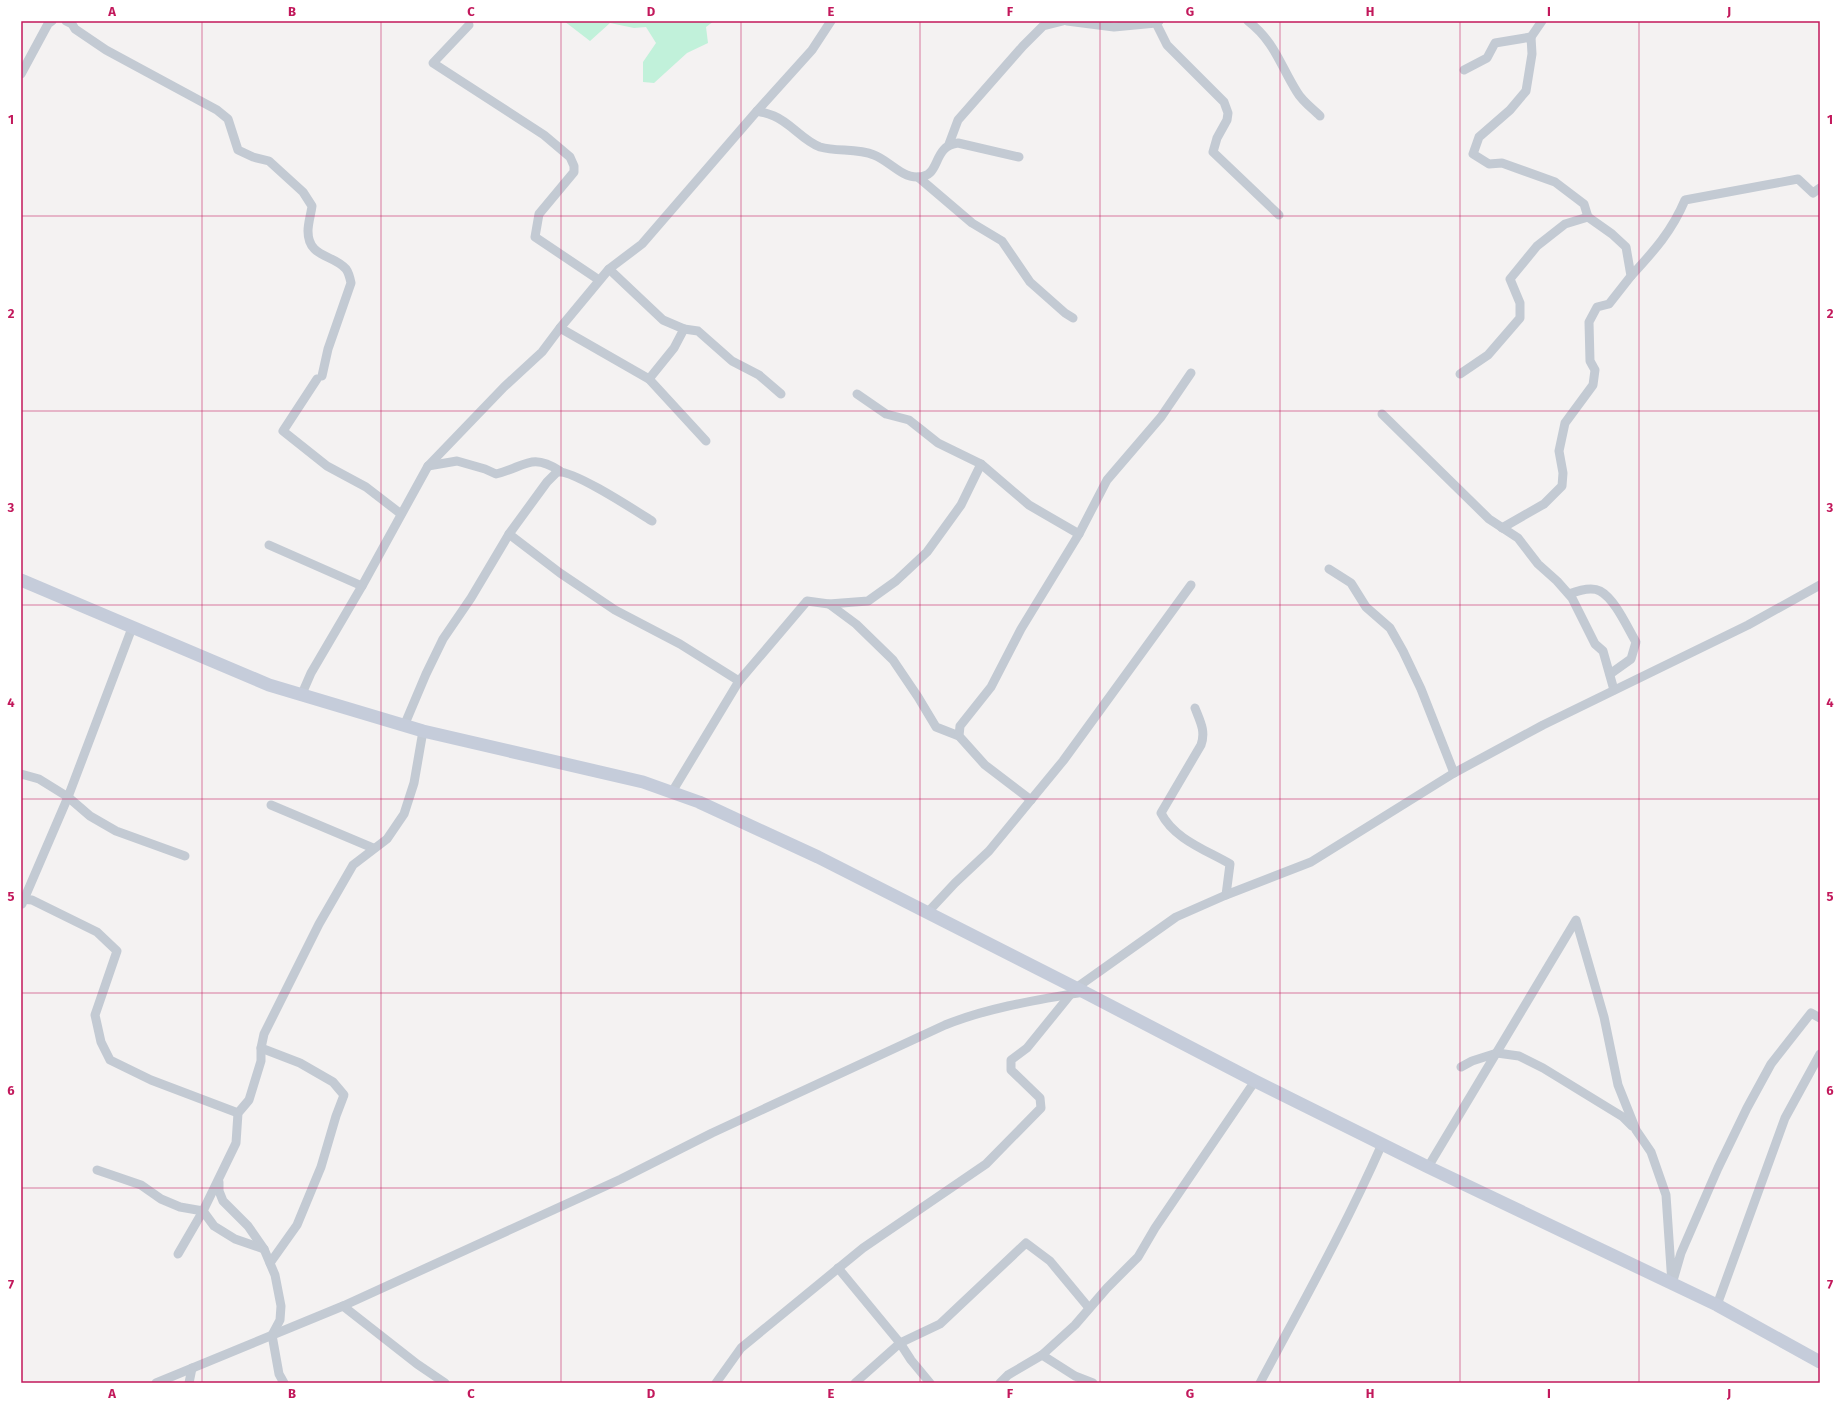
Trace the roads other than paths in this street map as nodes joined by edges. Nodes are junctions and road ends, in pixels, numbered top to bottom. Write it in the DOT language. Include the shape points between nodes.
graph roads {
  1 [pos="52,21"];
  2 [pos="66,21"];
  3 [pos="831,21"];
  4 [pos="1063,21"];
  5 [pos="1067,21"];
  6 [pos="1248,21"];
  7 [pos="1542,21"];
  8 [pos="1158,22"];
  9 [pos="469,25"];
  10 [pos="1531,37"];
  11 [pos="1464,70"];
  12 [pos="21,74"];
  13 [pos="757,111"];
  14 [pos="1320,116"];
  15 [pos="949,144"];
  16 [pos="1019,158"];
  17 [pos="918,177"];
  18 [pos="1820,188"];
  19 [pos="1279,215"];
  20 [pos="1588,217"];
  21 [pos="608,269"];
  22 [pos="1631,276"];
  23 [pos="599,280"];
  24 [pos="1073,318"];
  25 [pos="560,328"];
  26 [pos="684,329"];
  27 [pos="1191,373"];
  28 [pos="1460,374"];
  29 [pos="649,379"];
  30 [pos="781,394"];
  31 [pos="857,394"];
  32 [pos="1382,414"];
  33 [pos="706,441"];
  34 [pos="980,464"];
  35 [pos="428,466"];
  36 [pos="560,471"];
  37 [pos="401,514"];
  38 [pos="652,521"];
  39 [pos="1502,528"];
  40 [pos="509,534"];
  41 [pos="1079,534"];
  42 [pos="269,545"];
  43 [pos="1329,569"];
  44 [pos="21,580"];
  45 [pos="1191,585"];
  46 [pos="1820,585"];
  47 [pos="362,586"];
  48 [pos="1568,594"];
  49 [pos="829,604"];
  50 [pos="132,628"];
  51 [pos="1610,674"];
  52 [pos="739,681"];
  53 [pos="1614,690"];
  54 [pos="301,696"];
  55 [pos="1195,708"];
  56 [pos="404,726"];
  57 [pos="423,731"];
  58 [pos="959,736"];
  59 [pos="1454,773"];
  60 [pos="21,774"];
  61 [pos="672,792"];
  62 [pos="68,797"];
  63 [pos="1031,800"];
  64 [pos="271,805"];
  65 [pos="373,848"];
  66 [pos="185,856"];
  67 [pos="1226,895"];
  68 [pos="22,901"];
  69 [pos="928,913"];
  70 [pos="1077,991"];
  71 [pos="1820,1018"];
  72 [pos="261,1048"];
  73 [pos="1497,1053"];
  74 [pos="1820,1054"];
  75 [pos="1461,1067"];
  76 [pos="1255,1081"];
  77 [pos="238,1113"];
  78 [pos="1636,1130"];
  79 [pos="1382,1144"];
  80 [pos="1428,1167"];
  81 [pos="97,1170"];
  82 [pos="220,1179"];
  83 [pos="203,1211"];
  84 [pos="264,1249"];
  85 [pos="178,1254"];
  86 [pos="270,1263"];
  87 [pos="838,1268"];
  88 [pos="1672,1284"];
  89 [pos="1716,1305"];
  90 [pos="343,1306"];
  91 [pos="1090,1308"];
  92 [pos="272,1335"];
  93 [pos="900,1344"];
  94 [pos="1042,1355"];
  95 [pos="1820,1362"];
  96 [pos="192,1368"];
  97 [pos="156,1383"];
  98 [pos="189,1383"];
  99 [pos="284,1383"];
  100 [pos="444,1383"];
  101 [pos="716,1383"];
  102 [pos="855,1383"];
  103 [pos="930,1383"];
  104 [pos="1000,1383"];
  105 [pos="1093,1383"];
  106 [pos="1260,1383"];
  1 -- 12 [label="street"];
  2 -- 37 [label="street" via="106,50 217,110 228,119 238,150 269,161 303,192 312,206 308,232 311,246 344,267 349,273 351,284 319,378 282,430 327,466 366,487"];
  3 -- 13 [label="street" via="812,50"];
  4 -- 15 [label="street" via="1043,26 1023,46 958,120"];
  5 -- 8 [label="street" via="1114,27"];
  6 -- 14 [label="street" via="1259,29 1272,45 1297,93"];
  7 -- 10 [label="street"];
  8 -- 19 [label="street" via="1167,45 1224,102 1228,113 1227,120 1213,152"];
  9 -- 23 [label="street" via="434,63 544,135 570,157 574,172 539,214 535,237"];
  10 -- 11 [label="street" via="1495,43 1487,58"];
  10 -- 20 [label="street" via="1532,54 1526,91 1510,110 1479,137 1474,154 1489,164 1502,163 1555,182 1584,204"];
  13 -- 17 [label="street" via="775,116 820,147 867,152 908,175"];
  13 -- 21 [label="street" via="642,244"];
  15 -- 16 [label="street" via="958,143"];
  15 -- 17 [label="street" via="944,147 932,171"];
  17 -- 24 [label="street" via="972,223 1002,242 1030,282"];
  18 -- 22 [label="street" via="1814,193 1798,179 1685,200 1676,221 1659,246"];
  20 -- 22 [label="street" via="1626,247"];
  20 -- 28 [label="street" via="1565,224 1537,246 1510,279 1520,303 1520,318 1488,355"];
  21 -- 23 [label="street"];
  21 -- 26 [label="street" via="663,320"];
  22 -- 39 [label="street" via="1609,304 1597,307 1589,322 1590,361 1595,370 1593,385 1565,423 1559,451 1563,473 1562,486 1544,504"];
  23 -- 25 [label="street"];
  25 -- 29 [label="street"];
  25 -- 35 [label="street" via="542,352 504,387"];
  26 -- 29 [label="street" via="674,348"];
  26 -- 30 [label="street" via="698,331 732,361 759,375"];
  27 -- 41 [label="street" via="1161,417 1106,480"];
  29 -- 33 [label="street"];
  31 -- 34 [label="street" via="886,414 909,420 938,443"];
  32 -- 39 [label="street"];
  34 -- 41 [label="street" via="1029,505"];
  34 -- 49 [label="street" via="961,505 927,552 901,577 868,601"];
  35 -- 36 [label="street" via="457,462 496,474 536,461 547,463"];
  35 -- 37 [label="street"];
  36 -- 38 [label="street" via="595,486"];
  36 -- 40 [label="street" via="547,482"];
  37 -- 47 [label="street"];
  39 -- 48 [label="street" via="1518,538 1538,564"];
  40 -- 52 [label="street" via="614,610 680,644"];
  40 -- 56 [label="street" via="443,639"];
  41 -- 58 [label="street" via="1021,629 991,687 960,726"];
  42 -- 47 [label="street"];
  43 -- 59 [label="street" via="1352,583 1366,607 1390,628 1421,689"];
  44 -- 50 [label="main road"];
  45 -- 63 [label="street" via="1063,761"];
  46 -- 53 [label="street" via="1748,625"];
  47 -- 54 [label="street" via="311,673"];
  48 -- 51 [label="street" via="1595,644 1603,651"];
  48 -- 51 [label="street" via="1585,589 1599,590 1611,600 1636,642 1631,659"];
  49 -- 52 [label="street" via="807,601"];
  49 -- 58 [label="street" via="856,624 893,660 936,727"];
  50 -- 54 [label="main road"];
  50 -- 62 [label="street"];
  51 -- 53 [label="street"];
  52 -- 61 [label="street"];
  53 -- 59 [label="street"];
  54 -- 56 [label="main road"];
  55 -- 67 [label="street" via="1204,736 1161,813 1166,823 1196,846 1230,864"];
  56 -- 57 [label="main road"];
  57 -- 61 [label="main road" via="615,775"];
  57 -- 65 [label="street" via="414,783 404,814 387,839"];
  58 -- 63 [label="street" via="985,765"];
  59 -- 67 [label="street" via="1311,862"];
  60 -- 62 [label="street" via="39,779"];
  61 -- 69 [label="main road" via="760,829"];
  62 -- 66 [label="street" via="90,816 116,831"];
  62 -- 68 [label="street"];
  63 -- 69 [label="street" via="989,851"];
  64 -- 65 [label="street"];
  65 -- 72 [label="street" via="353,865 319,924 264,1034"];
  67 -- 70 [label="street" via="1176,917"];
  68 -- 77 [label="street" via="32,900 97,932 117,952 95,1014 101,1042 110,1060 151,1080"];
  69 -- 70 [label="main road"];
  70 -- 76 [label="main road"];
  70 -- 87 [label="street" via="1027,1048 1012,1060 1011,1070 1040,1098 1041,1108 986,1164"];
  70 -- 90 [label="street" via="1005,1006 945,1025 712,1133 621,1179"];
  71 -- 88 [label="street" via="1811,1013 1771,1064 1703,1201 1681,1253"];
  72 -- 77 [label="street" via="261,1061 249,1100"];
  72 -- 86 [label="street" via="300,1063 333,1082 344,1095 321,1167 297,1225"];
  73 -- 75 [label="street"];
  73 -- 78 [label="street" via="1519,1056 1543,1068 1623,1116"];
  73 -- 78 [label="street" via="1576,920 1604,1017 1618,1085"];
  73 -- 80 [label="street"];
  74 -- 89 [label="street" via="1785,1118"];
  76 -- 79 [label="main road"];
  76 -- 91 [label="street" via="1138,1257"];
  77 -- 82 [label="street" via="236,1143"];
  78 -- 88 [label="street" via="1651,1152 1666,1195"];
  79 -- 80 [label="main road"];
  79 -- 106 [label="street" via="1306,1299"];
  80 -- 88 [label="main road"];
  81 -- 83 [label="street" via="140,1185 161,1199 180,1207"];
  82 -- 83 [label="street"];
  82 -- 84 [label="street" via="219,1191 223,1201 248,1226"];
  83 -- 84 [label="street" via="214,1226 235,1239"];
  83 -- 85 [label="street"];
  84 -- 86 [label="street"];
  86 -- 92 [label="street" via="281,1306 280,1320"];
  87 -- 93 [label="street"];
  87 -- 101 [label="street" via="741,1348"];
  88 -- 89 [label="main road"];
  89 -- 95 [label="main road"];
  90 -- 92 [label="street"];
  90 -- 100 [label="street"];
  91 -- 93 [label="street" via="1050,1261 1026,1243 940,1324"];
  91 -- 94 [label="street"];
  92 -- 96 [label="street"];
  92 -- 99 [label="street" via="278,1374"];
  93 -- 102 [label="street"];
  93 -- 103 [label="street"];
  94 -- 104 [label="street" via="1008,1375"];
  94 -- 105 [label="street" via="1075,1376"];
  96 -- 97 [label="street"];
  96 -- 98 [label="street"];
}
